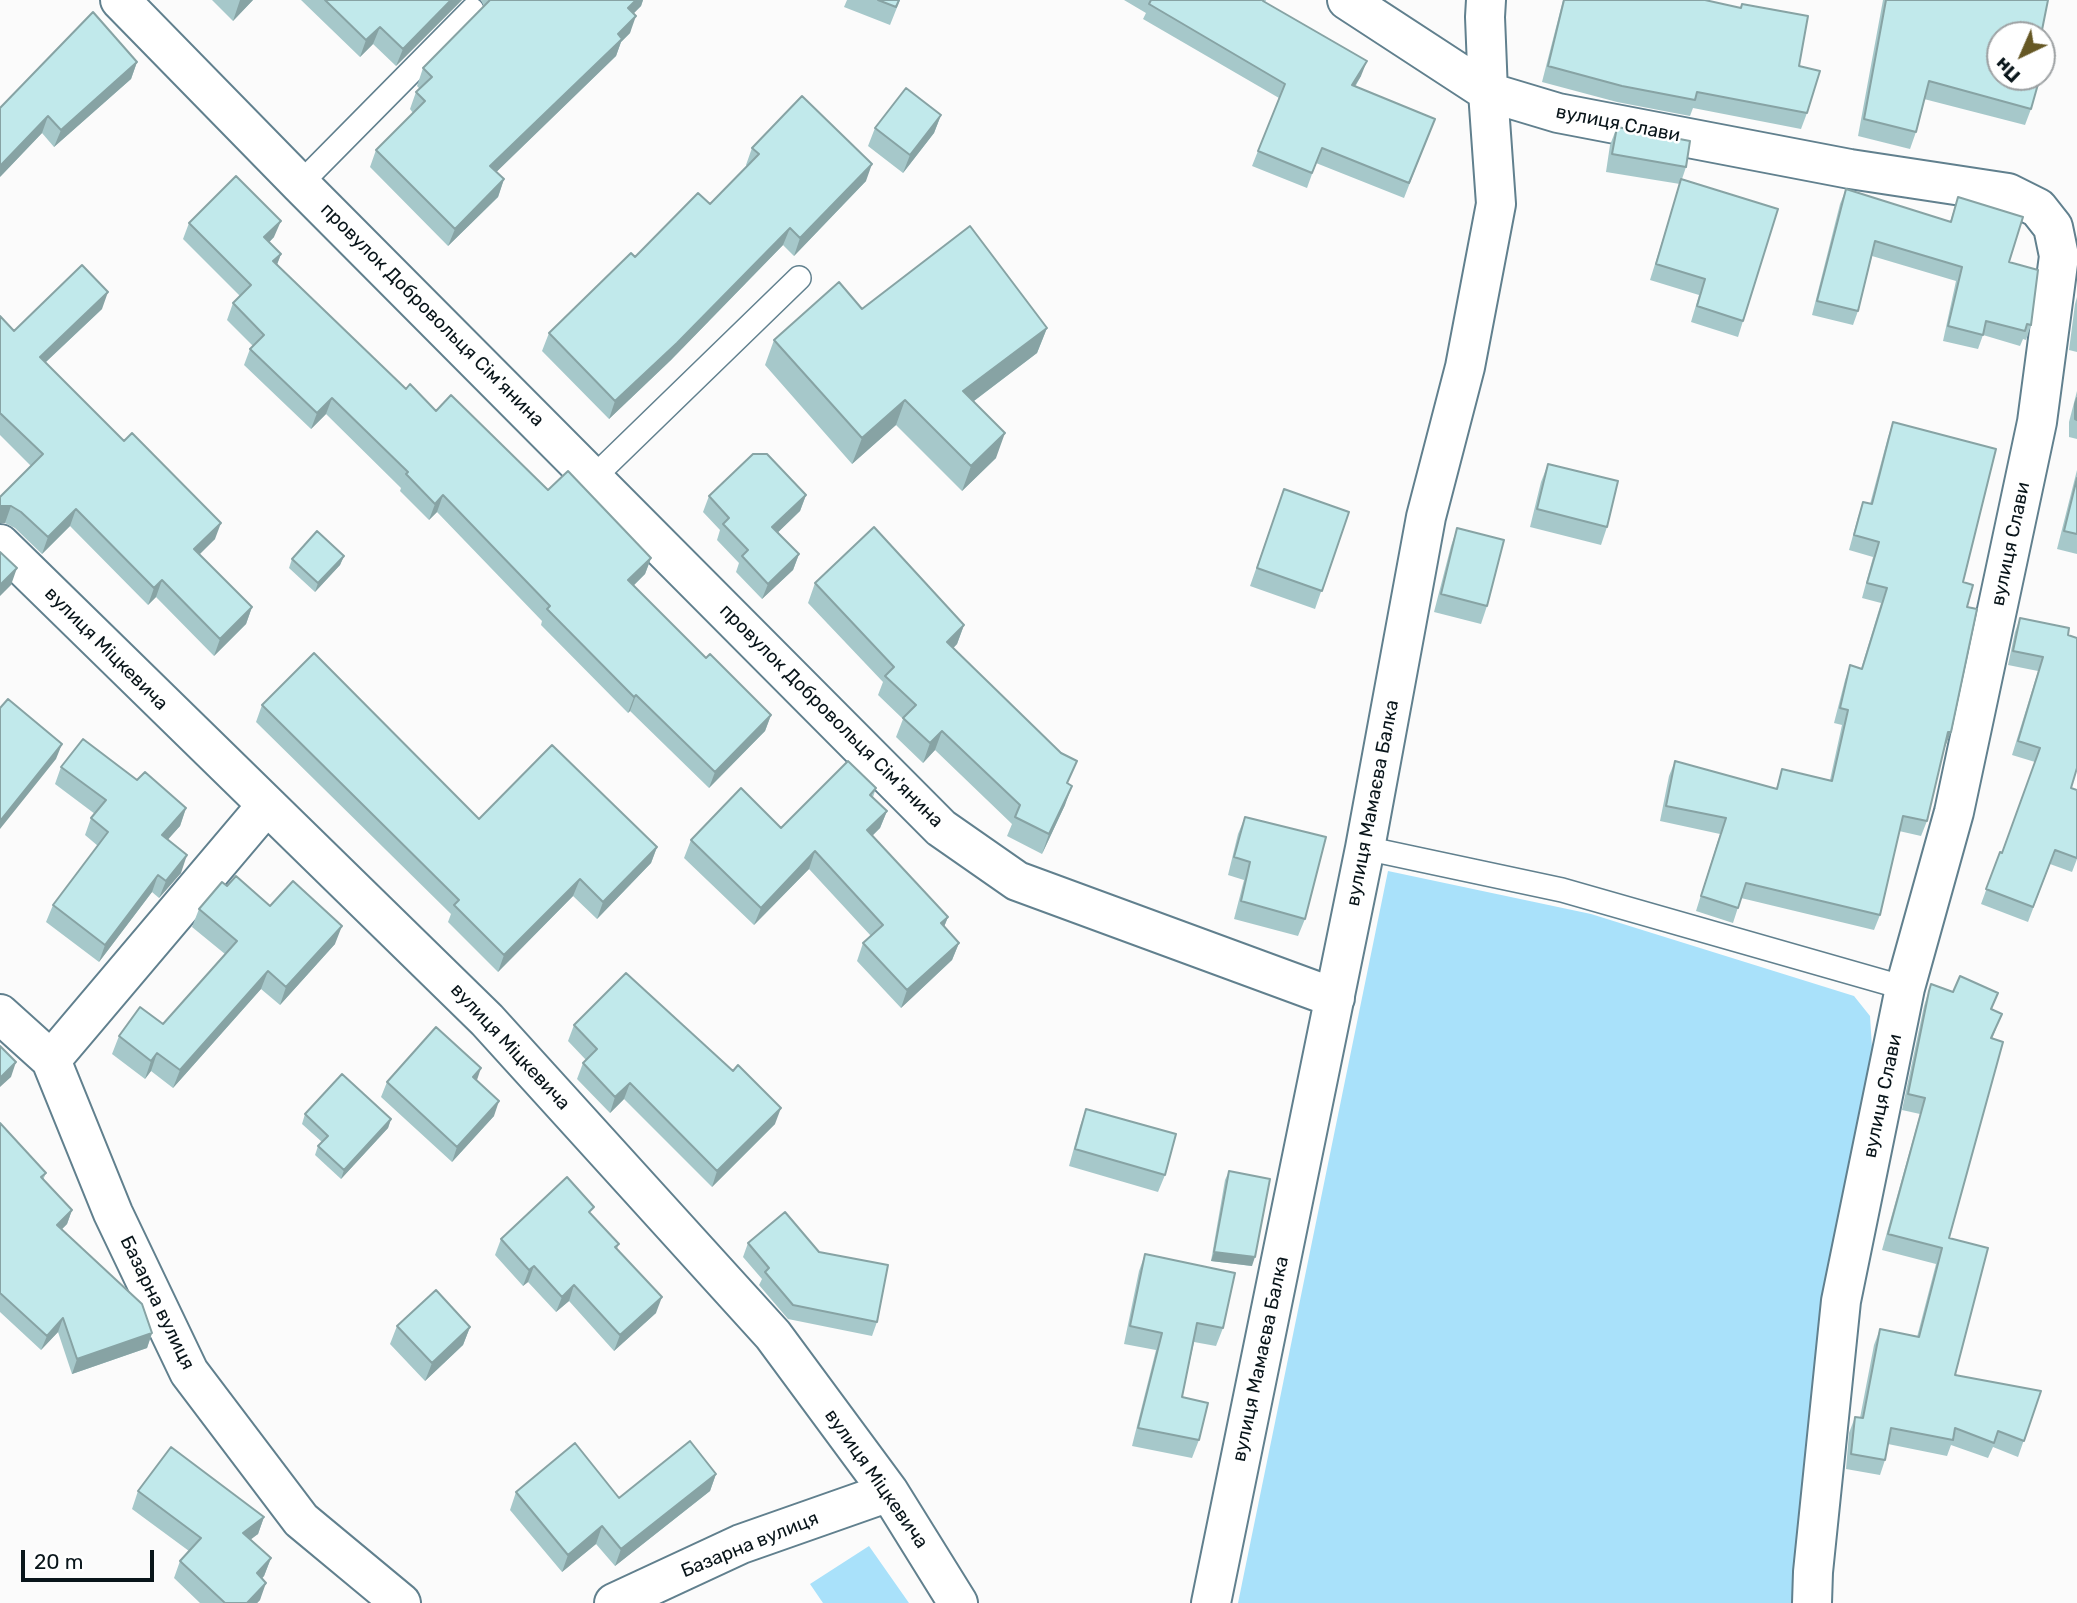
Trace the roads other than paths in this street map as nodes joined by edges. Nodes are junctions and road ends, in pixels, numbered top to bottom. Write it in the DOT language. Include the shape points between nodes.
graph roads {
  1 [pos="120,0"];
  2 [pos="1347,0"];
  3 [pos="1486,0"];
  4 [pos="472,10"];
  5 [pos="1488,92"];
  6 [pos="300,184"];
  7 [pos="799,278"];
  8 [pos="594,477"];
  9 [pos="0,544"];
  10 [pos="266,806"];
  11 [pos="1365,848"];
  12 [pos="1905,988"];
  13 [pos="1335,998"];
  14 [pos="0,1014"];
  15 [pos="51,1060"];
  16 [pos="889,1492"];
  17 [pos="401,1603"];
  18 [pos="614,1603"];
  19 [pos="958,1603"];
  20 [pos="1211,1603"];
  21 [pos="1812,1603"];
  1 -- 6 [label="street, провулок Добровольця Сім'янина"];
  2 -- 5 [label="street, вулиця Слави"];
  3 -- 5 [label="street, вулиця Мамаєва Балка"];
  4 -- 6 [label="lane"];
  5 -- 11 [label="street, вулиця Мамаєва Балка" via="1496,204 1465,367 1426,517"];
  5 -- 12 [label="street, вулиця Слави" via="1558,113 1850,169 2008,192 2038,208 2053,227 2059,256 2036,422 1954,812"];
  6 -- 8 [label="street, провулок Добровольця Сім'янина"];
  7 -- 8 [label="lane"];
  8 -- 13 [label="street, провулок Добровольця Сім'янина" via="941,828 1017,881"];
  9 -- 10 [label="street, вулиця Міцкевича"];
  10 -- 15 [label="street"];
  10 -- 16 [label="street, вулиця Міцкевича" via="487,1020 543,1081 773,1335"];
  11 -- 12 [label="lane" via="1562,890"];
  11 -- 13 [label="street, вулиця Мамаєва Балка"];
  12 -- 21 [label="street, вулиця Слави" via="1841,1301"];
  13 -- 20 [label="street, вулиця Мамаєва Балка"];
  14 -- 15 [label="street, Базарна вулиця"];
  15 -- 17 [label="street, Базарна вулиця" via="113,1213 189,1372 301,1520"];
  16 -- 18 [label="street, Базарна вулиця" via="741,1544"];
  16 -- 19 [label="street, вулиця Міцкевича"];
}
